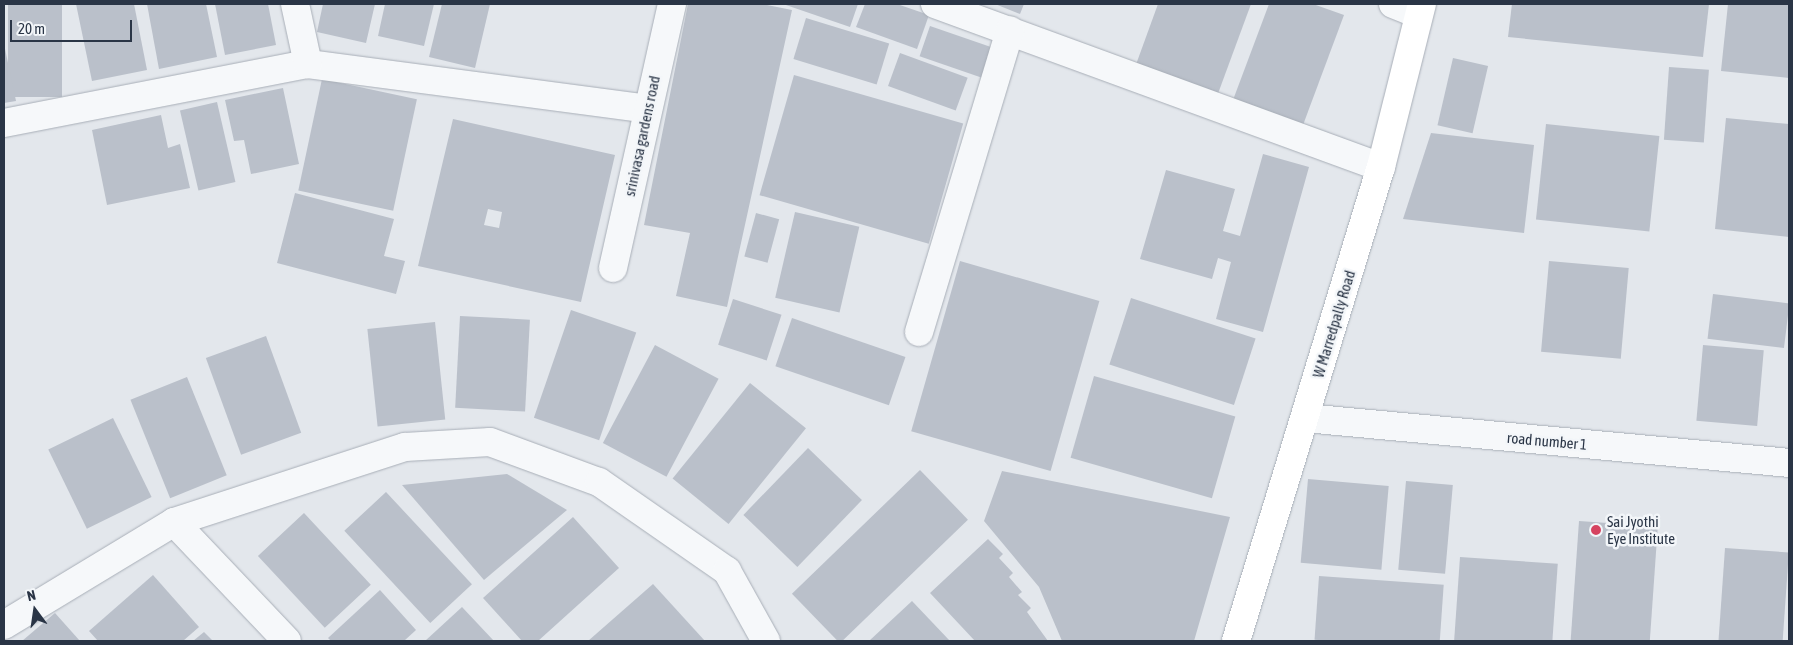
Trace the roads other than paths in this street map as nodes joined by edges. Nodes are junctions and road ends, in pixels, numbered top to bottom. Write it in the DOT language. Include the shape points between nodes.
graph roads {
  1 [pos="295,4"];
  2 [pos="672,4"];
  3 [pos="935,4"];
  4 [pos="1393,4"];
  5 [pos="1420,9"];
  6 [pos="1010,30"];
  7 [pos="308,64"];
  8 [pos="648,109"];
  9 [pos="4,123"];
  10 [pos="1381,167"];
  11 [pos="613,268"];
  12 [pos="919,332"];
  13 [pos="1305,418"];
  14 [pos="1789,463"];
  15 [pos="174,522"];
  16 [pos="4,625"];
  17 [pos="287,641"];
  18 [pos="766,641"];
  19 [pos="1236,641"];
  1 -- 7 [label="street"];
  2 -- 8 [label="street, srinivasa gardens road"];
  3 -- 6 [label="street"];
  4 -- 5 [label="street"];
  5 -- 10 [label="main road, W Marredpally Road"];
  6 -- 10 [label="street"];
  6 -- 12 [label="street"];
  7 -- 8 [label="street"];
  7 -- 9 [label="street"];
  8 -- 11 [label="street, srinivasa gardens road"];
  10 -- 13 [label="main road, W Marredpally Road"];
  13 -- 14 [label="street, road number 1"];
  13 -- 19 [label="main road, W Marredpally Road"];
  15 -- 16 [label="street"];
  15 -- 17 [label="street"];
  15 -- 18 [label="street" via="405,447 490,442 599,482 727,571"];
}
